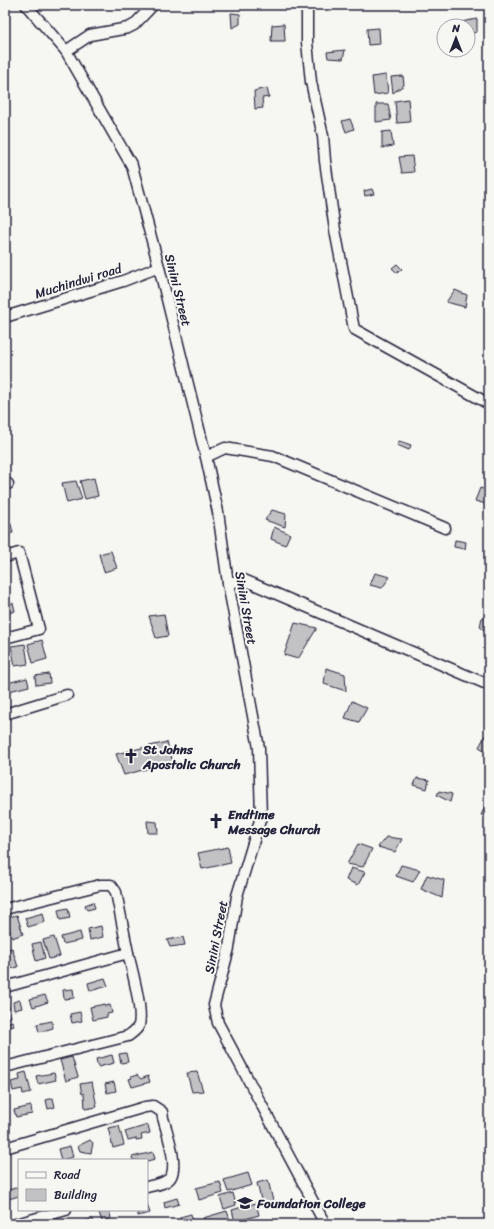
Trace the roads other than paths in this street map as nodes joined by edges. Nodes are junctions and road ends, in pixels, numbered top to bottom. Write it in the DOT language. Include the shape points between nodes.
graph roads {
  1 [pos="26,5"];
  2 [pos="308,5"];
  3 [pos="146,7"];
  4 [pos="66,51"];
  5 [pos="159,267"];
  6 [pos="5,316"];
  7 [pos="489,404"];
  8 [pos="206,457"];
  9 [pos="445,528"];
  10 [pos="5,557"];
  11 [pos="228,583"];
  12 [pos="5,638"];
  13 [pos="489,685"];
  14 [pos="67,695"];
  15 [pos="5,714"];
  16 [pos="5,909"];
  17 [pos="128,953"];
  18 [pos="5,987"];
  19 [pos="5,1067"];
  20 [pos="5,1148"];
  21 [pos="148,1187"];
  22 [pos="62,1211"];
  23 [pos="16,1224"];
  24 [pos="325,1224"];
  1 -- 4 [label="street, Sinini Street"];
  2 -- 7 [label="street" via="307,42 311,82 323,136 335,230 354,329"];
  3 -- 4 [label="street" via="134,25 90,35"];
  4 -- 5 [label="street, Sinini Street" via="132,166"];
  5 -- 6 [label="street, Muchindwi road" via="123,281"];
  5 -- 8 [label="street, Sinini Street"];
  8 -- 9 [label="street" via="225,448 272,456"];
  8 -- 11 [label="street, Sinini Street" via="218,512"];
  10 -- 12 [label="street" via="20,553 39,629"];
  11 -- 13 [label="street" via="244,580"];
  11 -- 24 [label="street, Sinini Street" via="259,748 261,817 237,896 229,948 214,1005 218,1022"];
  14 -- 15 [label="street"];
  16 -- 17 [label="street" via="100,885 111,885 116,892"];
  17 -- 18 [label="street"];
  17 -- 19 [label="street" via="139,1004 139,1026 135,1031 128,1036"];
  20 -- 21 [label="street" via="153,1106 162,1112 173,1166 170,1179"];
  22 -- 23 [label="street"];
}
